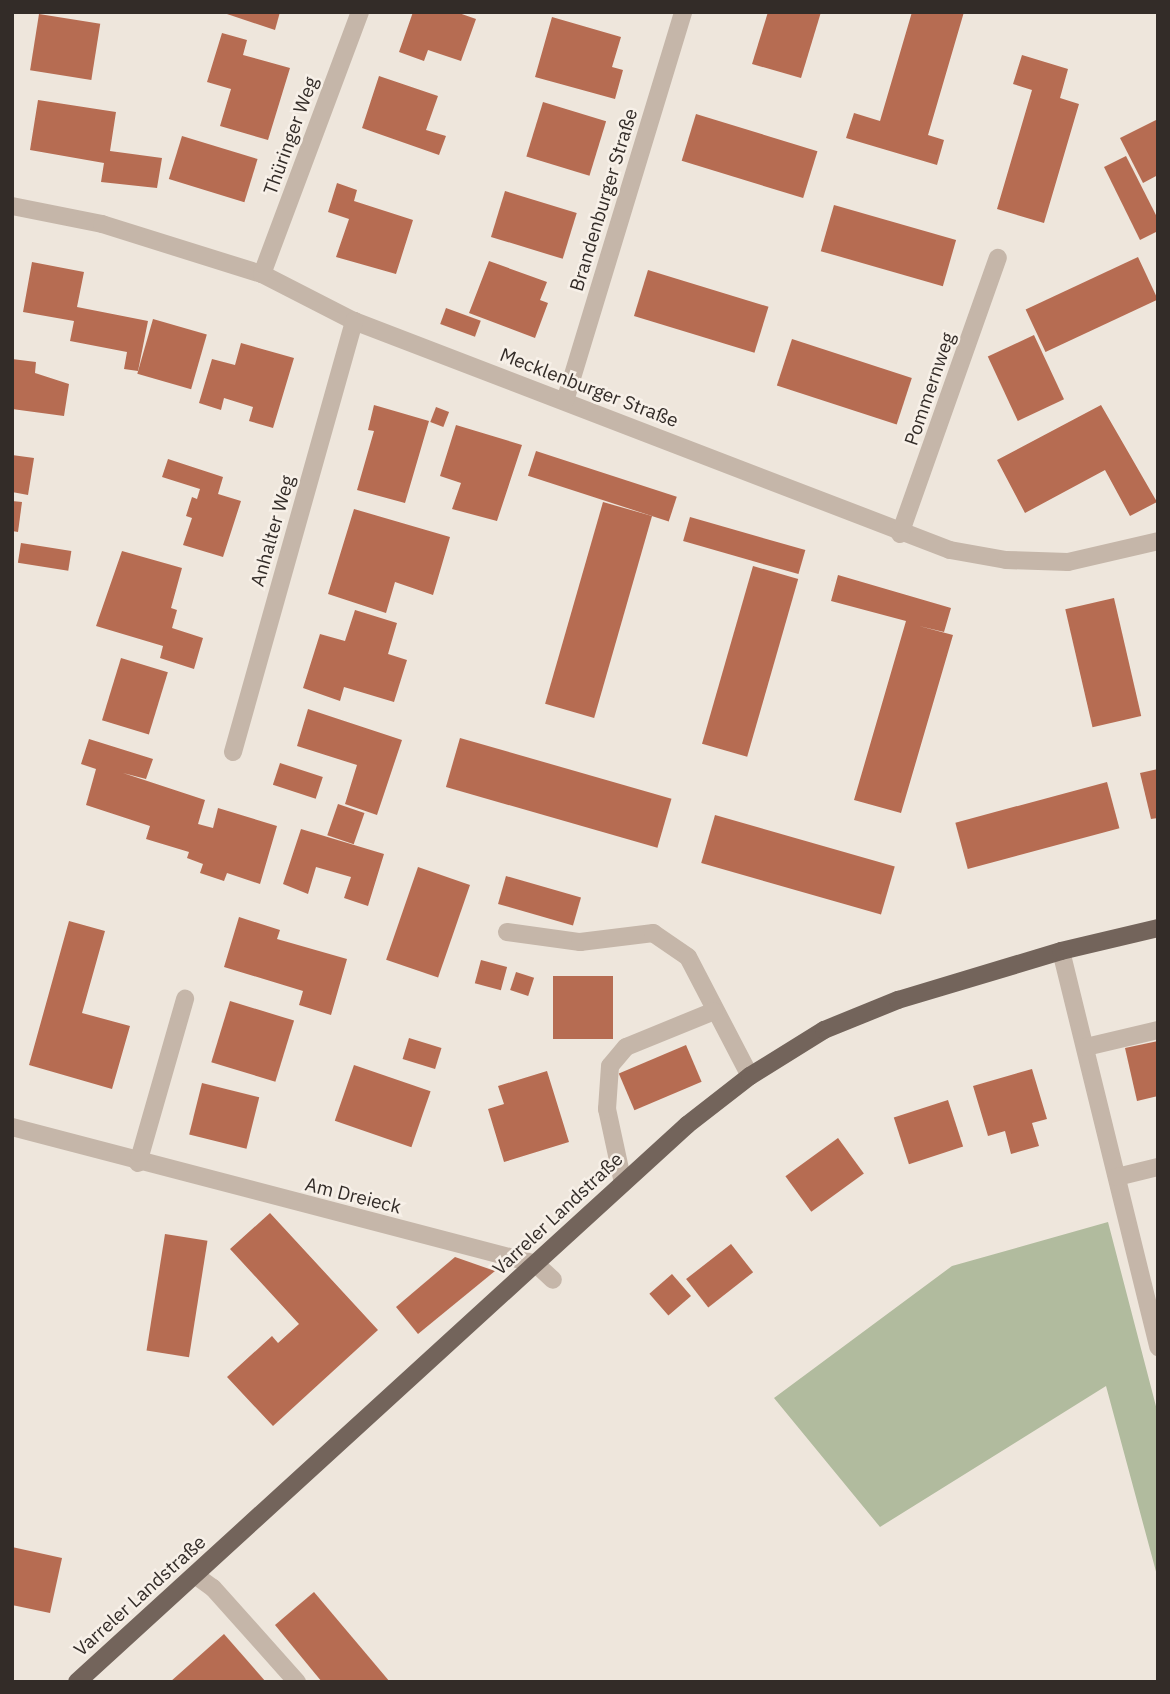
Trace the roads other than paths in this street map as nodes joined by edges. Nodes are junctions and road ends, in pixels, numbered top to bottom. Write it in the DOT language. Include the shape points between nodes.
graph roads {
  1 [pos="360,12"];
  2 [pos="683,12"];
  3 [pos="12,206"];
  4 [pos="998,258"];
  5 [pos="262,274"];
  6 [pos="354,321"];
  7 [pos="565,401"];
  8 [pos="900,534"];
  9 [pos="1158,541"];
  10 [pos="233,752"];
  11 [pos="1158,928"];
  12 [pos="507,932"];
  13 [pos="1061,951"];
  14 [pos="186,999"];
  15 [pos="714,1012"];
  16 [pos="1158,1030"];
  17 [pos="1086,1047"];
  18 [pos="750,1076"];
  19 [pos="12,1127"];
  20 [pos="138,1163"];
  21 [pos="1158,1167"];
  22 [pos="1117,1177"];
  23 [pos="623,1183"];
  24 [pos="536,1264"];
  25 [pos="553,1280"];
  26 [pos="1158,1347"];
  27 [pos="195,1575"];
  28 [pos="77,1682"];
  29 [pos="297,1682"];
  1 -- 5 [label="street, Thüringer Weg"];
  2 -- 7 [label="street, Brandenburger Straße"];
  3 -- 5 [label="street, Mecklenburger Straße" via="102,224"];
  4 -- 8 [label="street, Pommernweg"];
  5 -- 6 [label="street, Mecklenburger Straße"];
  6 -- 7 [label="street, Mecklenburger Straße"];
  6 -- 10 [label="street, Anhalter Weg"];
  7 -- 8 [label="street, Mecklenburger Straße"];
  8 -- 9 [label="street, Mecklenburger Straße" via="1006,561 1069,562"];
  11 -- 13 [label="main road, Varreler Landstraße"];
  12 -- 15 [label="street" via="580,942 653,933 688,957"];
  13 -- 17 [label="street"];
  13 -- 18 [label="main road, Varreler Landstraße" via="859,1015 824,1030"];
  14 -- 20 [label="street"];
  15 -- 18 [label="street"];
  15 -- 23 [label="street" via="626,1047 610,1066 607,1109"];
  16 -- 17 [label="street"];
  17 -- 22 [label="street"];
  18 -- 23 [label="main road, Varreler Landstraße"];
  19 -- 20 [label="street, Am Dreieck"];
  20 -- 24 [label="street, Am Dreieck"];
  21 -- 22 [label="street"];
  22 -- 26 [label="street"];
  23 -- 24 [label="main road, Varreler Landstraße"];
  24 -- 25 [label="street, Am Dreieck"];
  24 -- 27 [label="main road, Varreler Landstraße"];
  27 -- 28 [label="main road, Varreler Landstraße"];
  27 -- 29 [label="street" via="213,1588"];
}
